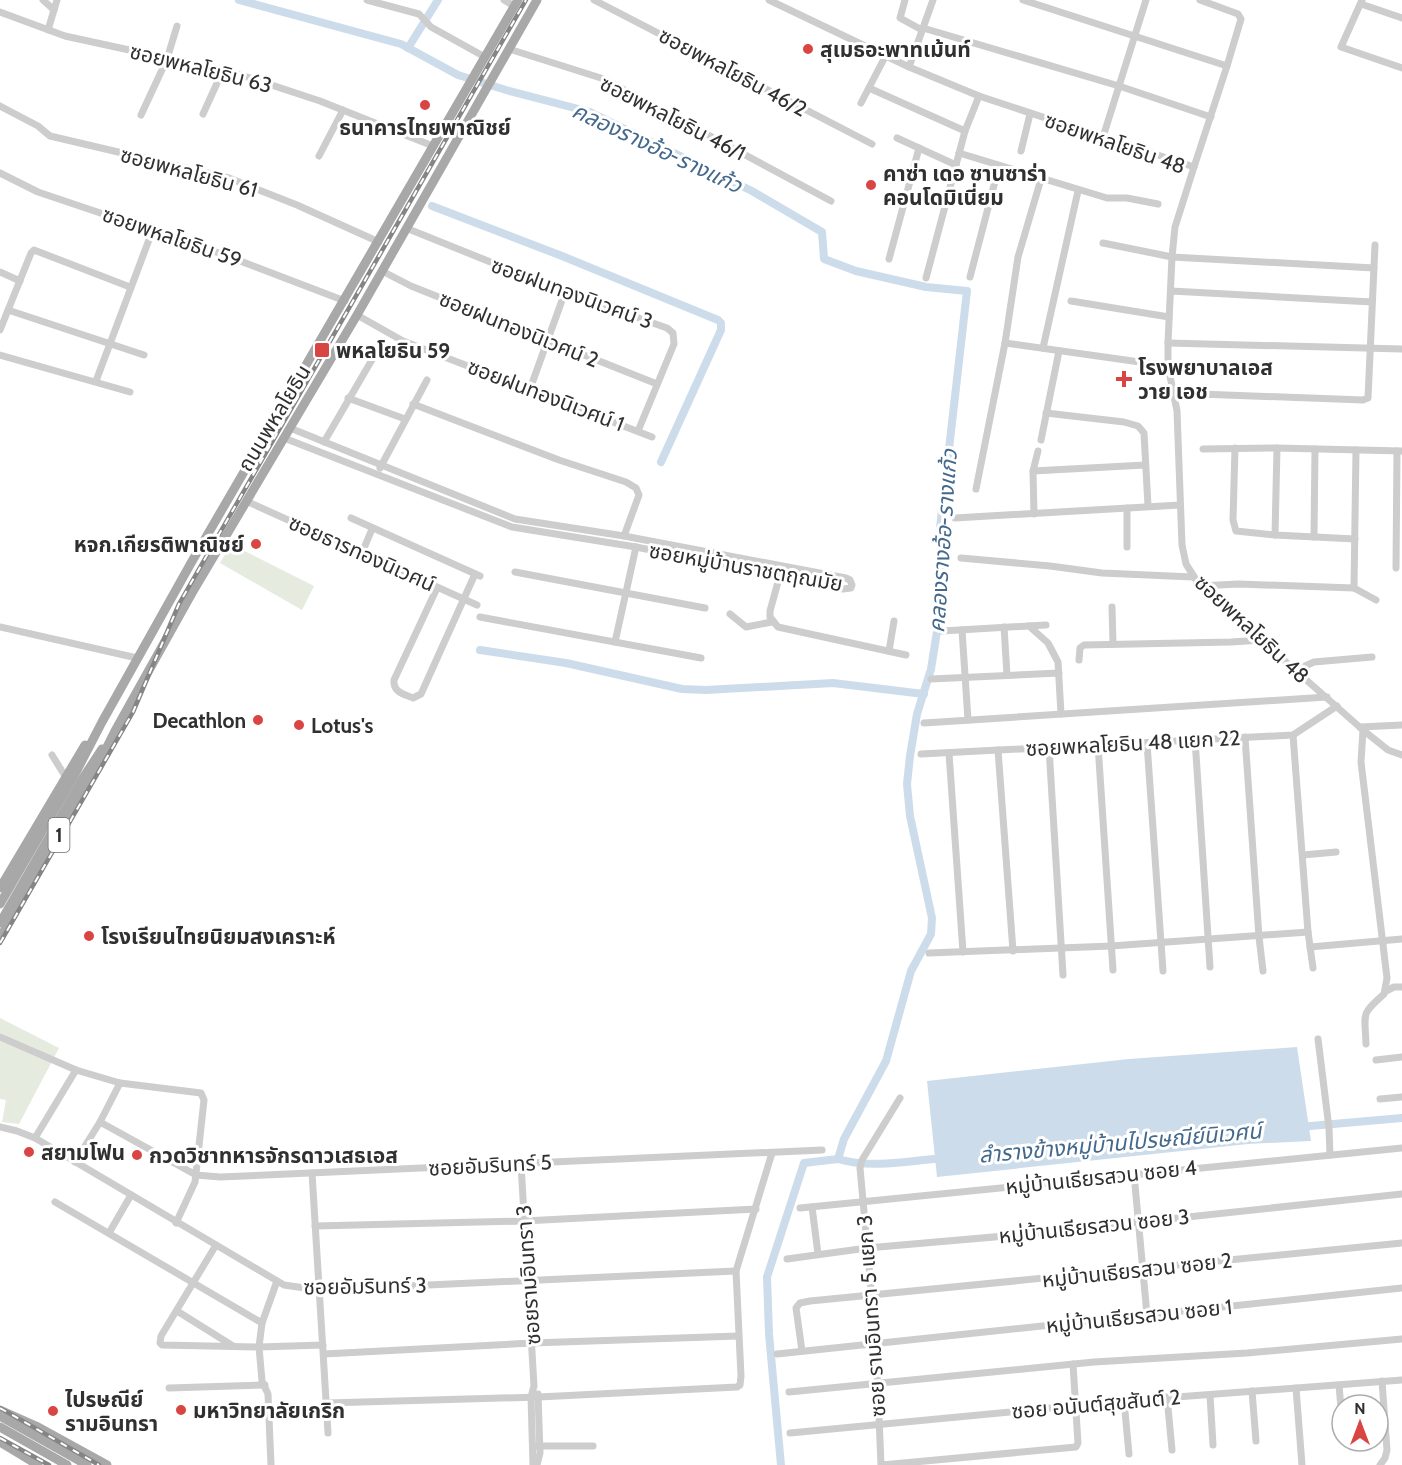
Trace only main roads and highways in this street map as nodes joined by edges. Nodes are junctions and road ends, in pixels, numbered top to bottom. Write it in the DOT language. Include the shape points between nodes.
graph roads {
  1 [pos="537,0"];
  2 [pos="516,3"];
  3 [pos="410,187"];
  4 [pos="426,194"];
  5 [pos="405,197"];
  6 [pos="420,204"];
  7 [pos="102,722"];
  8 [pos="115,730"];
  9 [pos="0,888"];
  10 [pos="0,904"];
  11 [pos="0,923"];
  12 [pos="0,938"];
  13 [pos="0,1410"];
  14 [pos="0,1416"];
  15 [pos="0,1428"];
  16 [pos="0,1442"];
  17 [pos="85,1464"];
  18 [pos="38,1465"];
  19 [pos="67,1465"];
  20 [pos="107,1465"];
  1 -- 4 [label="main road, ถนนพหลโยธิน"];
  2 -- 3 [label="main road, ถนนพหลโยธิน"];
  3 -- 4 [label="main road"];
  3 -- 5 [label="main road, ถนนพหลโยธิน"];
  4 -- 6 [label="main road, ถนนพหลโยธิน"];
  5 -- 6 [label="main road"];
  5 -- 7 [label="main road, ถนนพหลโยธิน"];
  6 -- 8 [label="main road, ถนนพหลโยธิน"];
  7 -- 9 [label="main road, ถนนพหลโยธิน / 1" via="65,776"];
  7 -- 10 [label="main road, ถนนพหลโยธิน / 1"];
  8 -- 11 [label="main road, ถนนพหลโยธิน / 1"];
  8 -- 12 [label="main road, ถนนพหลโยธิน / 1"];
  13 -- 20 [label="main road"];
  14 -- 17 [label="main road"];
  15 -- 19 [label="main road"];
  16 -- 18 [label="main road"];
}
